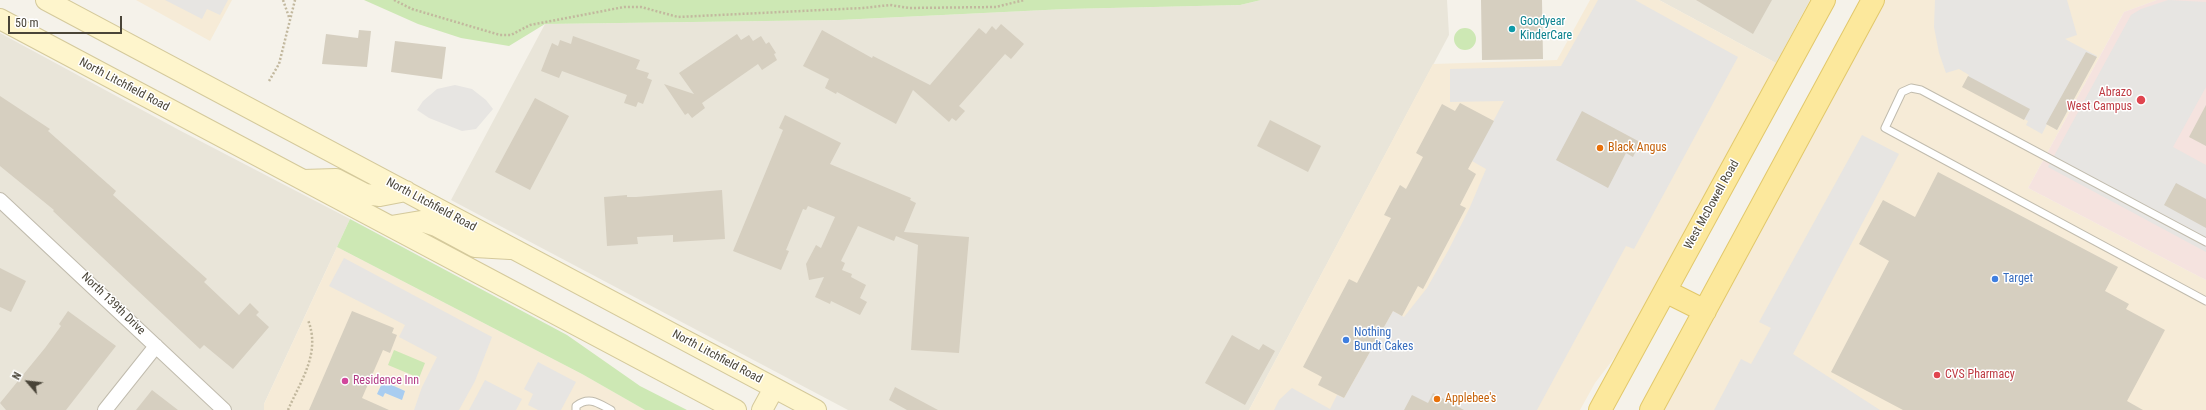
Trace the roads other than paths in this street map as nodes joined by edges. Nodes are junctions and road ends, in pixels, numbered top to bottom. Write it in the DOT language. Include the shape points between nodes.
graph roads {
  1 [pos="46,0"];
  2 [pos="1824,0"];
  3 [pos="1873,0"];
  4 [pos="0,19"];
  5 [pos="303,180"];
  6 [pos="406,191"];
  7 [pos="0,200"];
  8 [pos="391,226"];
  9 [pos="2206,242"];
  10 [pos="516,249"];
  11 [pos="1665,291"];
  12 [pos="2206,301"];
  13 [pos="1705,310"];
  14 [pos="156,346"];
  15 [pos="774,388"];
  16 [pos="105,410"];
  17 [pos="224,410"];
  18 [pos="576,410"];
  19 [pos="611,410"];
  20 [pos="736,410"];
  21 [pos="762,410"];
  22 [pos="816,410"];
  23 [pos="1600,410"];
  24 [pos="1650,410"];
  1 -- 6 [label="main road, North Litchfield Road"];
  2 -- 11 [label="main road, West McDowell Road"];
  3 -- 13 [label="main road"];
  4 -- 5 [label="main road, North Litchfield Road"];
  5 -- 6 [label="main road" via="336,179 365,194 380,196"];
  5 -- 8 [label="main road, North Litchfield Road"];
  6 -- 10 [label="main road, North Litchfield Road"];
  7 -- 14 [label="street, North 139th Drive"];
  8 -- 10 [label="main road" via="421,221 436,226 475,247"];
  8 -- 20 [label="main road, North Litchfield Road"];
  9 -- 12 [label="lane" via="1921,90 1911,88 1902,92 1885,128"];
  10 -- 15 [label="main road, North Litchfield Road"];
  11 -- 13 [label="main road"];
  11 -- 23 [label="main road, West McDowell Road"];
  13 -- 24 [label="main road"];
  14 -- 16 [label="street"];
  14 -- 17 [label="street, North 139th Drive"];
  15 -- 21 [label="main road"];
  15 -- 22 [label="main road, North Litchfield Road"];
  18 -- 19 [label="lane" via="576,406 581,402 593,400"];
}
